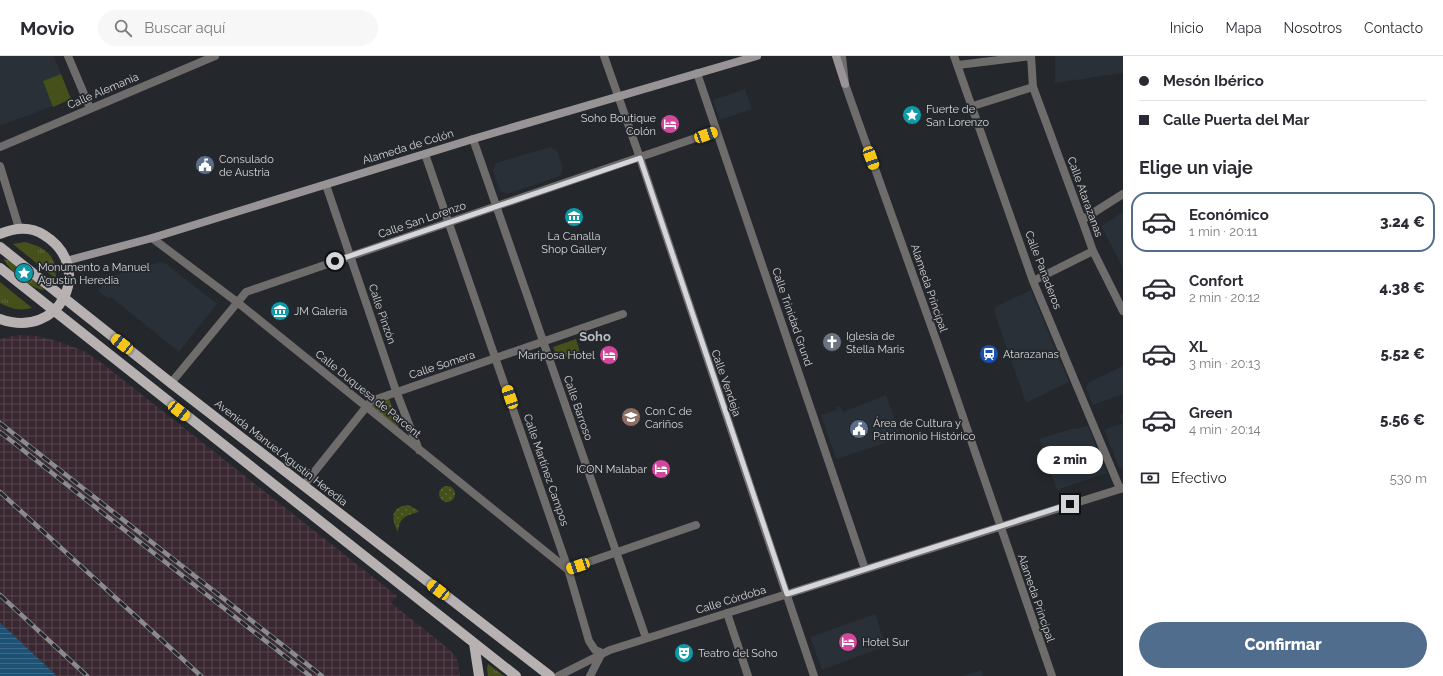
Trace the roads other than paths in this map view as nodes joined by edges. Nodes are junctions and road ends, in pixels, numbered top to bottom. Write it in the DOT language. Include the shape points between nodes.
graph roads {
  1 [pos="68,56"];
  2 [pos="215,56"];
  3 [pos="604,56"];
  4 [pos="756,56"];
  5 [pos="836,56"];
  6 [pos="842,56"];
  7 [pos="954,56"];
  8 [pos="1031,56"];
  9 [pos="958,65"];
  10 [pos="697,73"];
  11 [pos="845,84"];
  12 [pos="1033,87"];
  13 [pos="618,96"];
  14 [pos="973,106"];
  15 [pos="90,108"];
  16 [pos="716,131"];
  17 [pos="473,139"];
  18 [pos="0,147"];
  19 [pos="425,154"];
  20 [pos="640,158"];
  21 [pos="0,166"];
  22 [pos="326,184"];
  23 [pos="1123,194"];
  24 [pos="497,206"];
  25 [pos="1082,220"];
  26 [pos="448,223"];
  27 [pos="19,228"];
  28 [pos="0,234"];
  29 [pos="152,238"];
  30 [pos="0,247"];
  31 [pos="1093,251"];
  32 [pos="350,256"];
  33 [pos="66,261"];
  34 [pos="0,268"];
  35 [pos="1033,281"];
  36 [pos="64,298"];
  37 [pos="237,302"];
  38 [pos="54,312"];
  39 [pos="1123,312"];
  40 [pos="623,314"];
  41 [pos="0,320"];
  42 [pos="544,342"];
  43 [pos="496,359"];
  44 [pos="171,383"];
  45 [pos="396,391"];
  46 [pos="366,406"];
  47 [pos="419,450"];
  48 [pos="303,486"];
  49 [pos="1121,488"];
  50 [pos="696,525"];
  51 [pos="999,526"];
  52 [pos="616,552"];
  53 [pos="568,569"];
  54 [pos="865,569"];
  55 [pos="787,594"];
  56 [pos="727,613"];
  57 [pos="646,638"];
  58 [pos="474,643"];
  59 [pos="602,653"];
  60 [pos="479,676"];
  61 [pos="516,676"];
  62 [pos="550,676"];
  63 [pos="558,676"];
  64 [pos="590,676"];
  65 [pos="748,676"];
  66 [pos="814,676"];
  67 [pos="1052,676"];
  1 -- 15 [label="street"];
  2 -- 15 [label="street, Calle Alemania"];
  3 -- 13 [label="street, Calle Vendeja"];
  4 -- 10 [label="main road, Alameda de Colón"];
  5 -- 11 [label="main road"];
  6 -- 11 [label="street, Alameda Principal"];
  7 -- 9 [label="street, Calle Panaderos"];
  8 -- 9 [label="street"];
  8 -- 12 [label="street, Calle Atarazanas"];
  9 -- 14 [label="street, Calle Panaderos"];
  10 -- 13 [label="main road, Alameda de Colón"];
  10 -- 16 [label="street, Calle Trinidad Grund"];
  11 -- 51 [label="street, Alameda Principal" via="950,379"];
  12 -- 14 [label="street"];
  12 -- 25 [label="street, Calle Atarazanas"];
  13 -- 17 [label="main road, Alameda de Colón"];
  13 -- 20 [label="street, Calle Vendeja"];
  14 -- 35 [label="street, Calle Panaderos"];
  15 -- 18 [label="street, Calle Alemania"];
  16 -- 20 [label="street, Calle San Lorenzo"];
  16 -- 54 [label="street, Calle Trinidad Grund"];
  17 -- 19 [label="main road, Alameda de Colón"];
  17 -- 24 [label="street, Calle Barroso"];
  19 -- 22 [label="main road, Alameda de Colón"];
  19 -- 26 [label="street, Calle Martínez Campos"];
  20 -- 24 [label="street, Calle San Lorenzo"];
  20 -- 55 [label="street, Calle Vendeja"];
  21 -- 27 [label="street"];
  22 -- 29 [label="main road, Alameda de Colón"];
  22 -- 32 [label="street, Calle Pinzón"];
  23 -- 25 [label="street"];
  24 -- 26 [label="street, Calle San Lorenzo"];
  24 -- 42 [label="street, Calle Barroso"];
  25 -- 31 [label="street, Calle Atarazanas"];
  26 -- 32 [label="street, Calle San Lorenzo"];
  26 -- 43 [label="street, Calle Martínez Campos"];
  27 -- 28 [label="main road"];
  27 -- 33 [label="main road" via="40,233 52,240"];
  29 -- 33 [label="main road, Alameda de Colón"];
  29 -- 37 [label="street, Calle Duquesa de Parcent"];
  30 -- 36 [label="main road, Avenida Manuel Agustín Heredia"];
  31 -- 35 [label="street"];
  31 -- 39 [label="street, Calle Atarazanas"];
  32 -- 37 [label="street, Calle San Lorenzo" via="246,292"];
  32 -- 45 [label="street, Calle Pinzón"];
  33 -- 36 [label="main road" via="69,273"];
  34 -- 38 [label="main road"];
  35 -- 49 [label="street, Calle Panaderos"];
  36 -- 38 [label="main road"];
  36 -- 44 [label="main road, Avenida Manuel Agustín Heredia"];
  37 -- 44 [label="street, Calle San Lorenzo"];
  37 -- 46 [label="street, Calle Duquesa de Parcent"];
  38 -- 41 [label="main road" via="42,320 28,324"];
  38 -- 58 [label="main road"];
  40 -- 42 [label="street, Calle Somera"];
  42 -- 43 [label="street, Calle Somera"];
  42 -- 52 [label="street, Calle Barroso"];
  43 -- 45 [label="street, Calle Somera"];
  43 -- 53 [label="street, Calle Martínez Campos"];
  44 -- 48 [label="main road, Avenida Manuel Agustín Heredia"];
  45 -- 46 [label="street, Calle Somera" via="371,401"];
  45 -- 47 [label="street, Calle Pinzón"];
  46 -- 47 [label="street, Calle Duquesa de Parcent"];
  46 -- 48 [label="street, Calle Somera"];
  47 -- 53 [label="street, Calle Duquesa de Parcent"];
  48 -- 62 [label="main road, Avenida Manuel Agustín Heredia"];
  49 -- 51 [label="street"];
  50 -- 52 [label="street"];
  51 -- 54 [label="street, Calle Córdoba"];
  51 -- 67 [label="street, Alameda Principal"];
  52 -- 53 [label="street"];
  52 -- 57 [label="street, Calle Barroso"];
  53 -- 59 [label="street, Calle Martínez Campos" via="590,641 595,650"];
  54 -- 55 [label="street, Calle Córdoba"];
  55 -- 56 [label="street, Calle Córdoba"];
  55 -- 66 [label="street, Calle Vendeja"];
  56 -- 57 [label="street, Calle Córdoba"];
  56 -- 65 [label="street"];
  57 -- 59 [label="street, Calle Córdoba"];
  58 -- 60 [label="main road"];
  58 -- 61 [label="main road"];
  59 -- 63 [label="street, Calle Córdoba"];
  59 -- 64 [label="street"];
}
